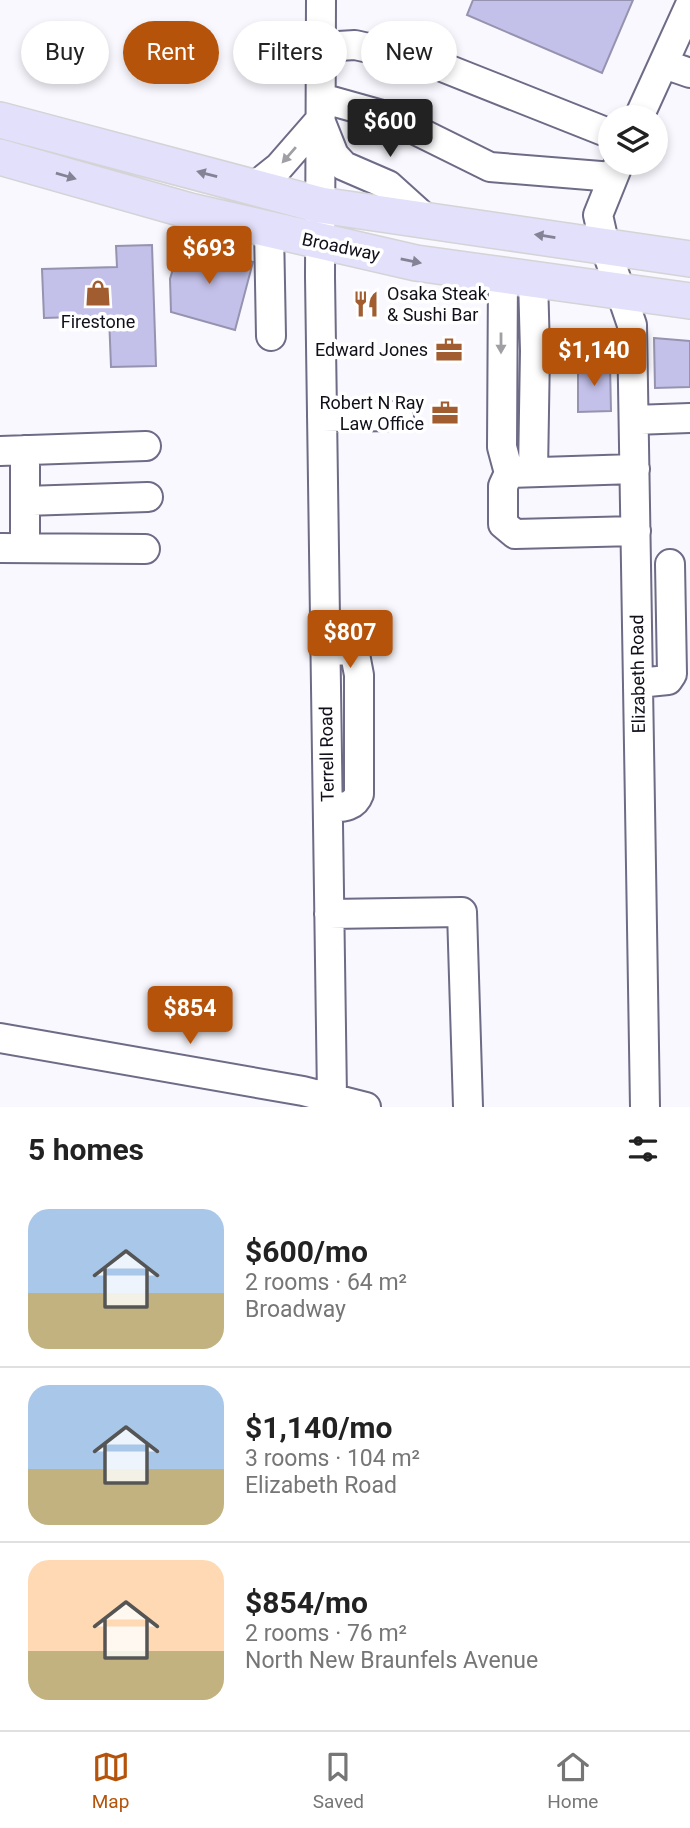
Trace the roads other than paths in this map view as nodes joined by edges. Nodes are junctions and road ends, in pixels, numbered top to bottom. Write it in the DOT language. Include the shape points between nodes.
graph roads {
  1 [pos="321,0"];
  2 [pos="690,5"];
  3 [pos="321,21"];
  4 [pos="347,45"];
  5 [pos="677,69"];
  6 [pos="321,84"];
  7 [pos="648,105"];
  8 [pos="321,109"];
  9 [pos="0,120"];
  10 [pos="598,129"];
  11 [pos="0,157"];
  12 [pos="598,170"];
  13 [pos="614,175"];
  14 [pos="254,187"];
  15 [pos="320,205"];
  16 [pos="429,222"];
  17 [pos="269,230"];
  18 [pos="320,243"];
  19 [pos="605,246"];
  20 [pos="690,259"];
  21 [pos="518,277"];
  22 [pos="621,292"];
  23 [pos="690,301"];
  24 [pos="271,336"];
  25 [pos="399,416"];
  26 [pos="322,417"];
  27 [pos="690,418"];
  28 [pos="634,420"];
  29 [pos="146,446"];
  30 [pos="13,450"];
  31 [pos="635,469"];
  32 [pos="521,473"];
  33 [pos="148,497"];
  34 [pos="25,501"];
  35 [pos="636,531"];
  36 [pos="12,548"];
  37 [pos="145,549"];
  38 [pos="680,564"];
  39 [pos="636,565"];
  40 [pos="638,683"];
  41 [pos="329,914"];
  42 [pos="0,1031"];
  43 [pos="0,1038"];
  44 [pos="350,1103"];
  45 [pos="468,1107"];
  46 [pos="645,1107"];
  1 -- 3 [label="street, Terrell Road"];
  2 -- 5 [label="street"];
  4 -- 10 [label="street" via="427,61"];
  5 -- 7 [label="street"];
  6 -- 8 [label="street, Terrell Road"];
  8 -- 12 [label="street" via="389,117 490,167"];
  8 -- 14 [label="street, one-way" via="279,167"];
  8 -- 15 [label="street, Terrell Road"];
  8 -- 16 [label="street" via="334,155 344,166 388,185"];
  14 -- 9 [label="main road, Broadway, one-way"];
  11 -- 17 [label="main road, Broadway, one-way"];
  13 -- 19 [label="street, Elizabeth Road" via="598,215"];
  14 -- 15 [label="main road, Broadway"];
  15 -- 16 [label="main road, Broadway"];
  15 -- 18 [label="street, Terrell Road"];
  19 -- 16 [label="main road, Broadway, one-way"];
  17 -- 18 [label="main road, Broadway"];
  17 -- 24 [label="street"];
  18 -- 21 [label="main road, Broadway, one-way"];
  18 -- 26 [label="street, Terrell Road"];
  19 -- 20 [label="main road, Broadway"];
  19 -- 22 [label="street, Elizabeth Road"];
  21 -- 22 [label="main road, Broadway"];
  21 -- 32 [label="street" via="502,447"];
  22 -- 23 [label="main road, Broadway"];
  22 -- 28 [label="street, Elizabeth Road" via="632,325"];
  25 -- 26 [label="street"];
  26 -- 41 [label="street, Terrell Road"];
  27 -- 28 [label="street"];
  28 -- 31 [label="street, Elizabeth Road"];
  29 -- 30 [label="street"];
  30 -- 34 [label="street"];
  31 -- 32 [label="street"];
  31 -- 35 [label="street, Elizabeth Road"];
  32 -- 35 [label="street" via="503,486 503,524 514,534"];
  33 -- 34 [label="street"];
  34 -- 36 [label="street"];
  35 -- 39 [label="street, Elizabeth Road"];
  36 -- 37 [label="street"];
  38 -- 39 [label="street"];
  38 -- 40 [label="street" via="672,674 668,680"];
  39 -- 40 [label="street, Elizabeth Road"];
  40 -- 46 [label="street, Elizabeth Road"];
  41 -- 44 [label="street, Terrell Road"];
  41 -- 45 [label="street" via="462,912"];
  42 -- 43 [label="street"];
  43 -- 44 [label="street"];
}
